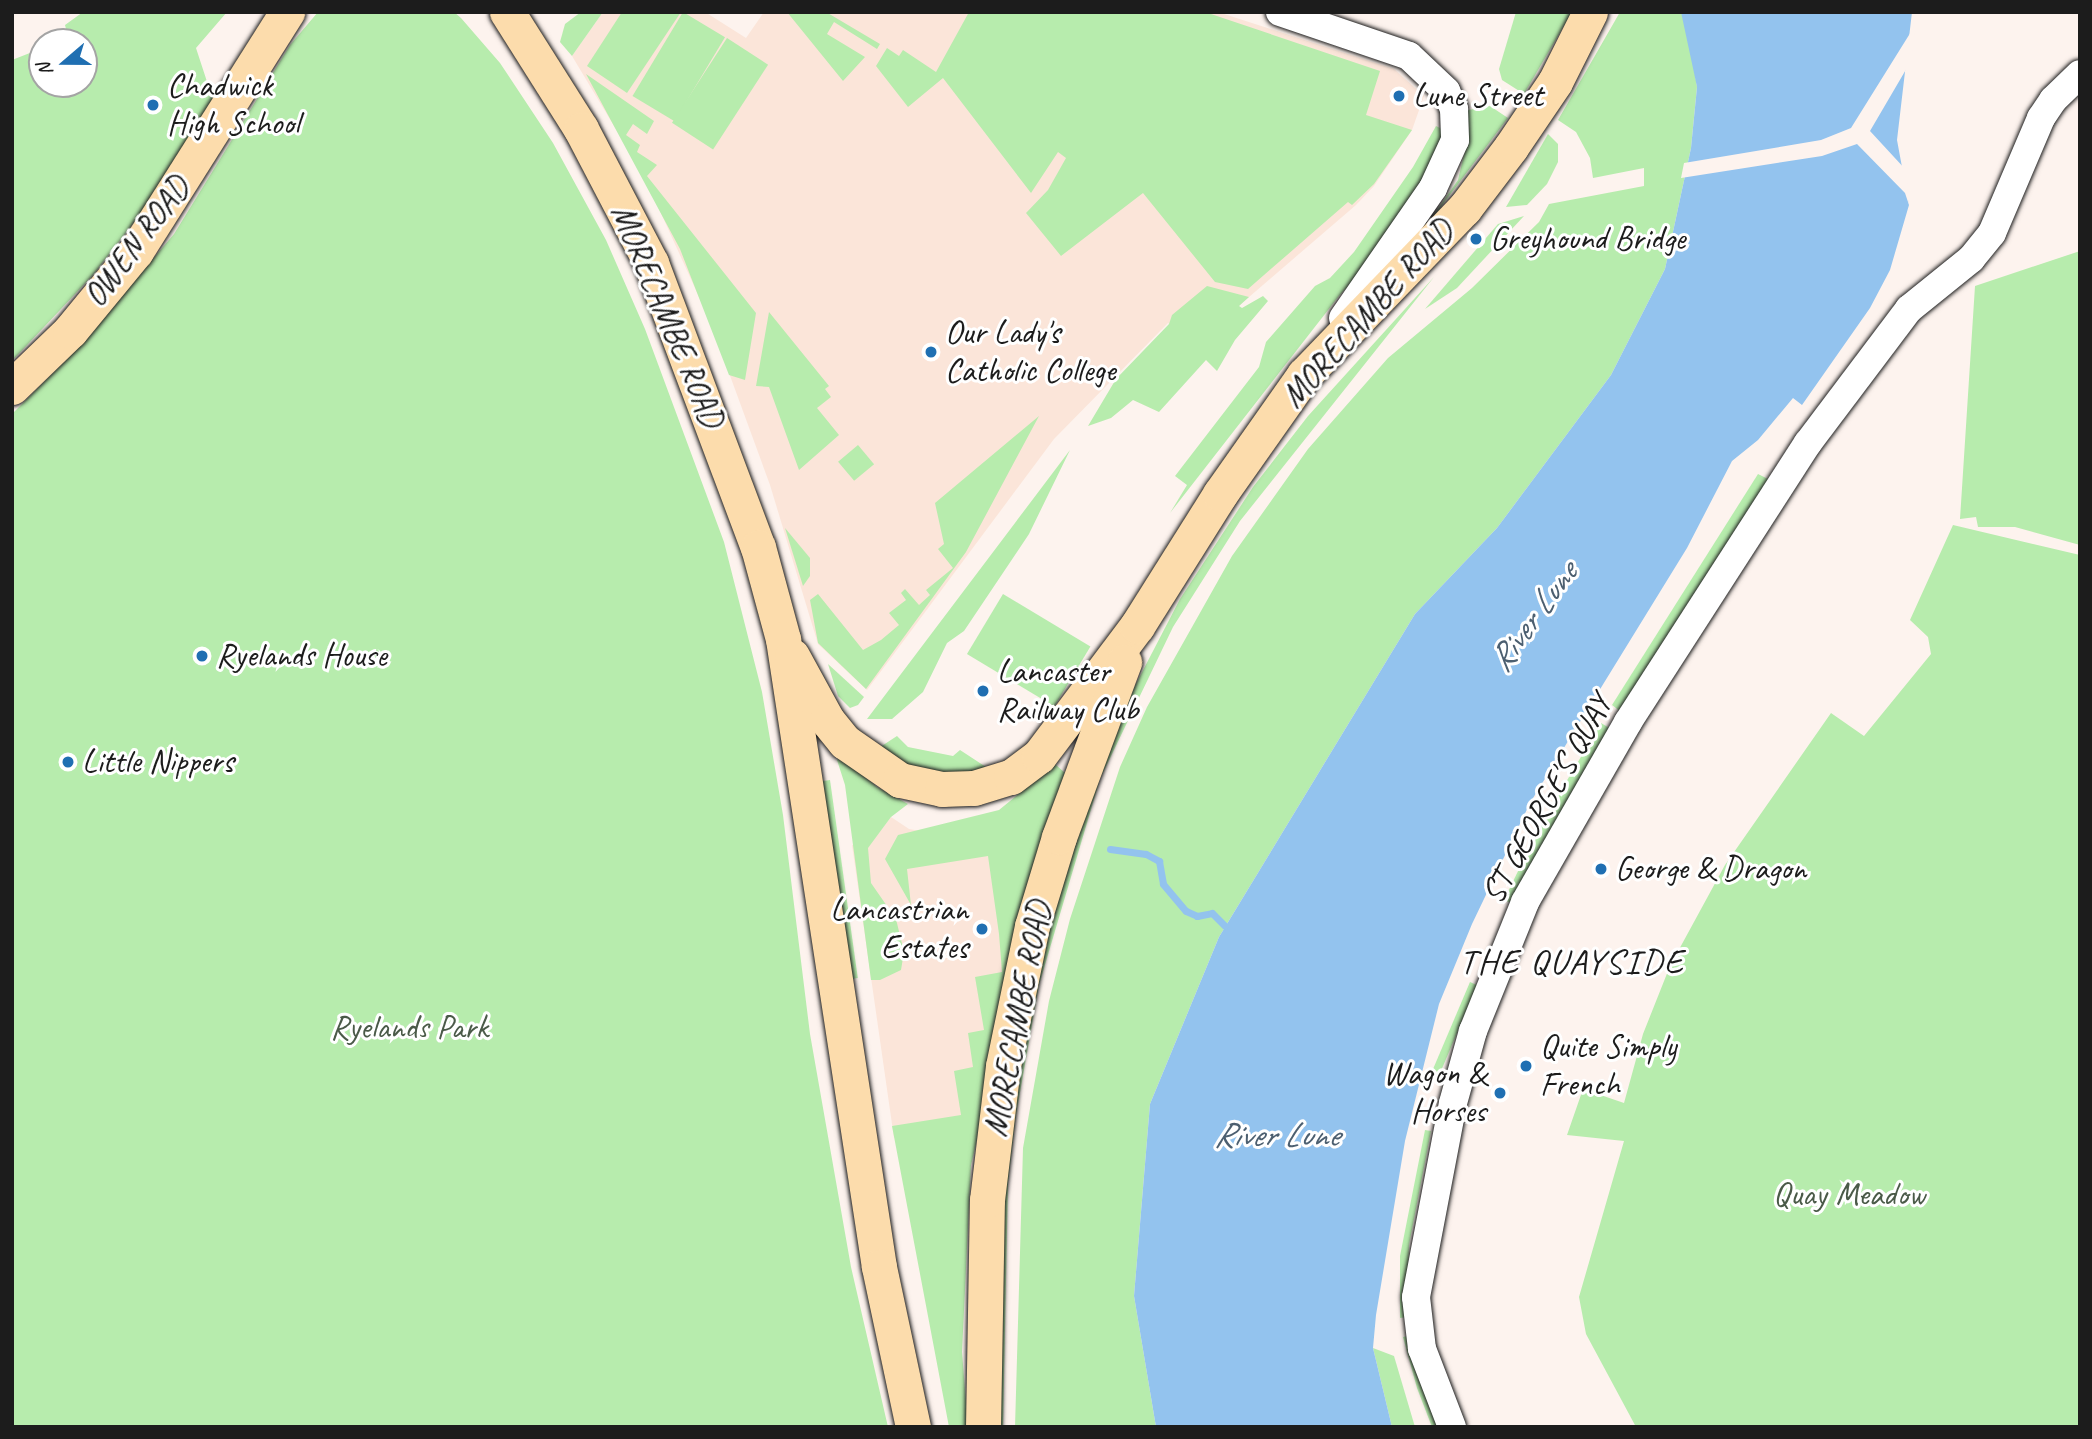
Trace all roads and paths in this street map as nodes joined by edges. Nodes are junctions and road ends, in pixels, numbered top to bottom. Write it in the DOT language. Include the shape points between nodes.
graph roads {
  1 [pos="486,12"];
  2 [pos="507,12"];
  3 [pos="1280,12"];
  4 [pos="1590,12"];
  5 [pos="288,15"];
  6 [pos="2080,74"];
  7 [pos="556,90"];
  8 [pos="1304,374"];
  9 [pos="12,387"];
  10 [pos="1137,626"];
  11 [pos="783,639"];
  12 [pos="913,1427"];
  13 [pos="983,1427"];
  14 [pos="1452,1427"];
  1 -- 7 [label="main road"];
  2 -- 7 [label="main road, MORECAMBE ROAD"];
  3 -- 8 [label="street" via="1409,56 1437,82 1454,109 1455,140 1433,188"];
  4 -- 8 [label="main road, MORECAMBE ROAD" via="1555,82 1464,209"];
  5 -- 9 [label="main road, OWEN ROAD" via="136,251 70,331"];
  6 -- 14 [label="street, ST GEORGE'S QUAY" via="2041,118 1992,233 1971,259 1909,309 1808,443 1628,722 1514,927 1474,1031 1453,1103 1416,1297 1422,1349"];
  7 -- 11 [label="main road, MORECAMBE ROAD" via="614,188 668,301 758,547"];
  8 -- 10 [label="main road, MORECAMBE ROAD" via="1220,494"];
  10 -- 11 [label="main road, MORECAMBE ROAD" via="1040,756 1011,777 974,788 942,789 900,780 845,742 827,720"];
  10 -- 13 [label="main road, MORECAMBE ROAD" via="1059,837 1032,926 1003,1066 987,1200"];
  11 -- 12 [label="main road, MORECAMBE ROAD" via="878,1267"];
}
